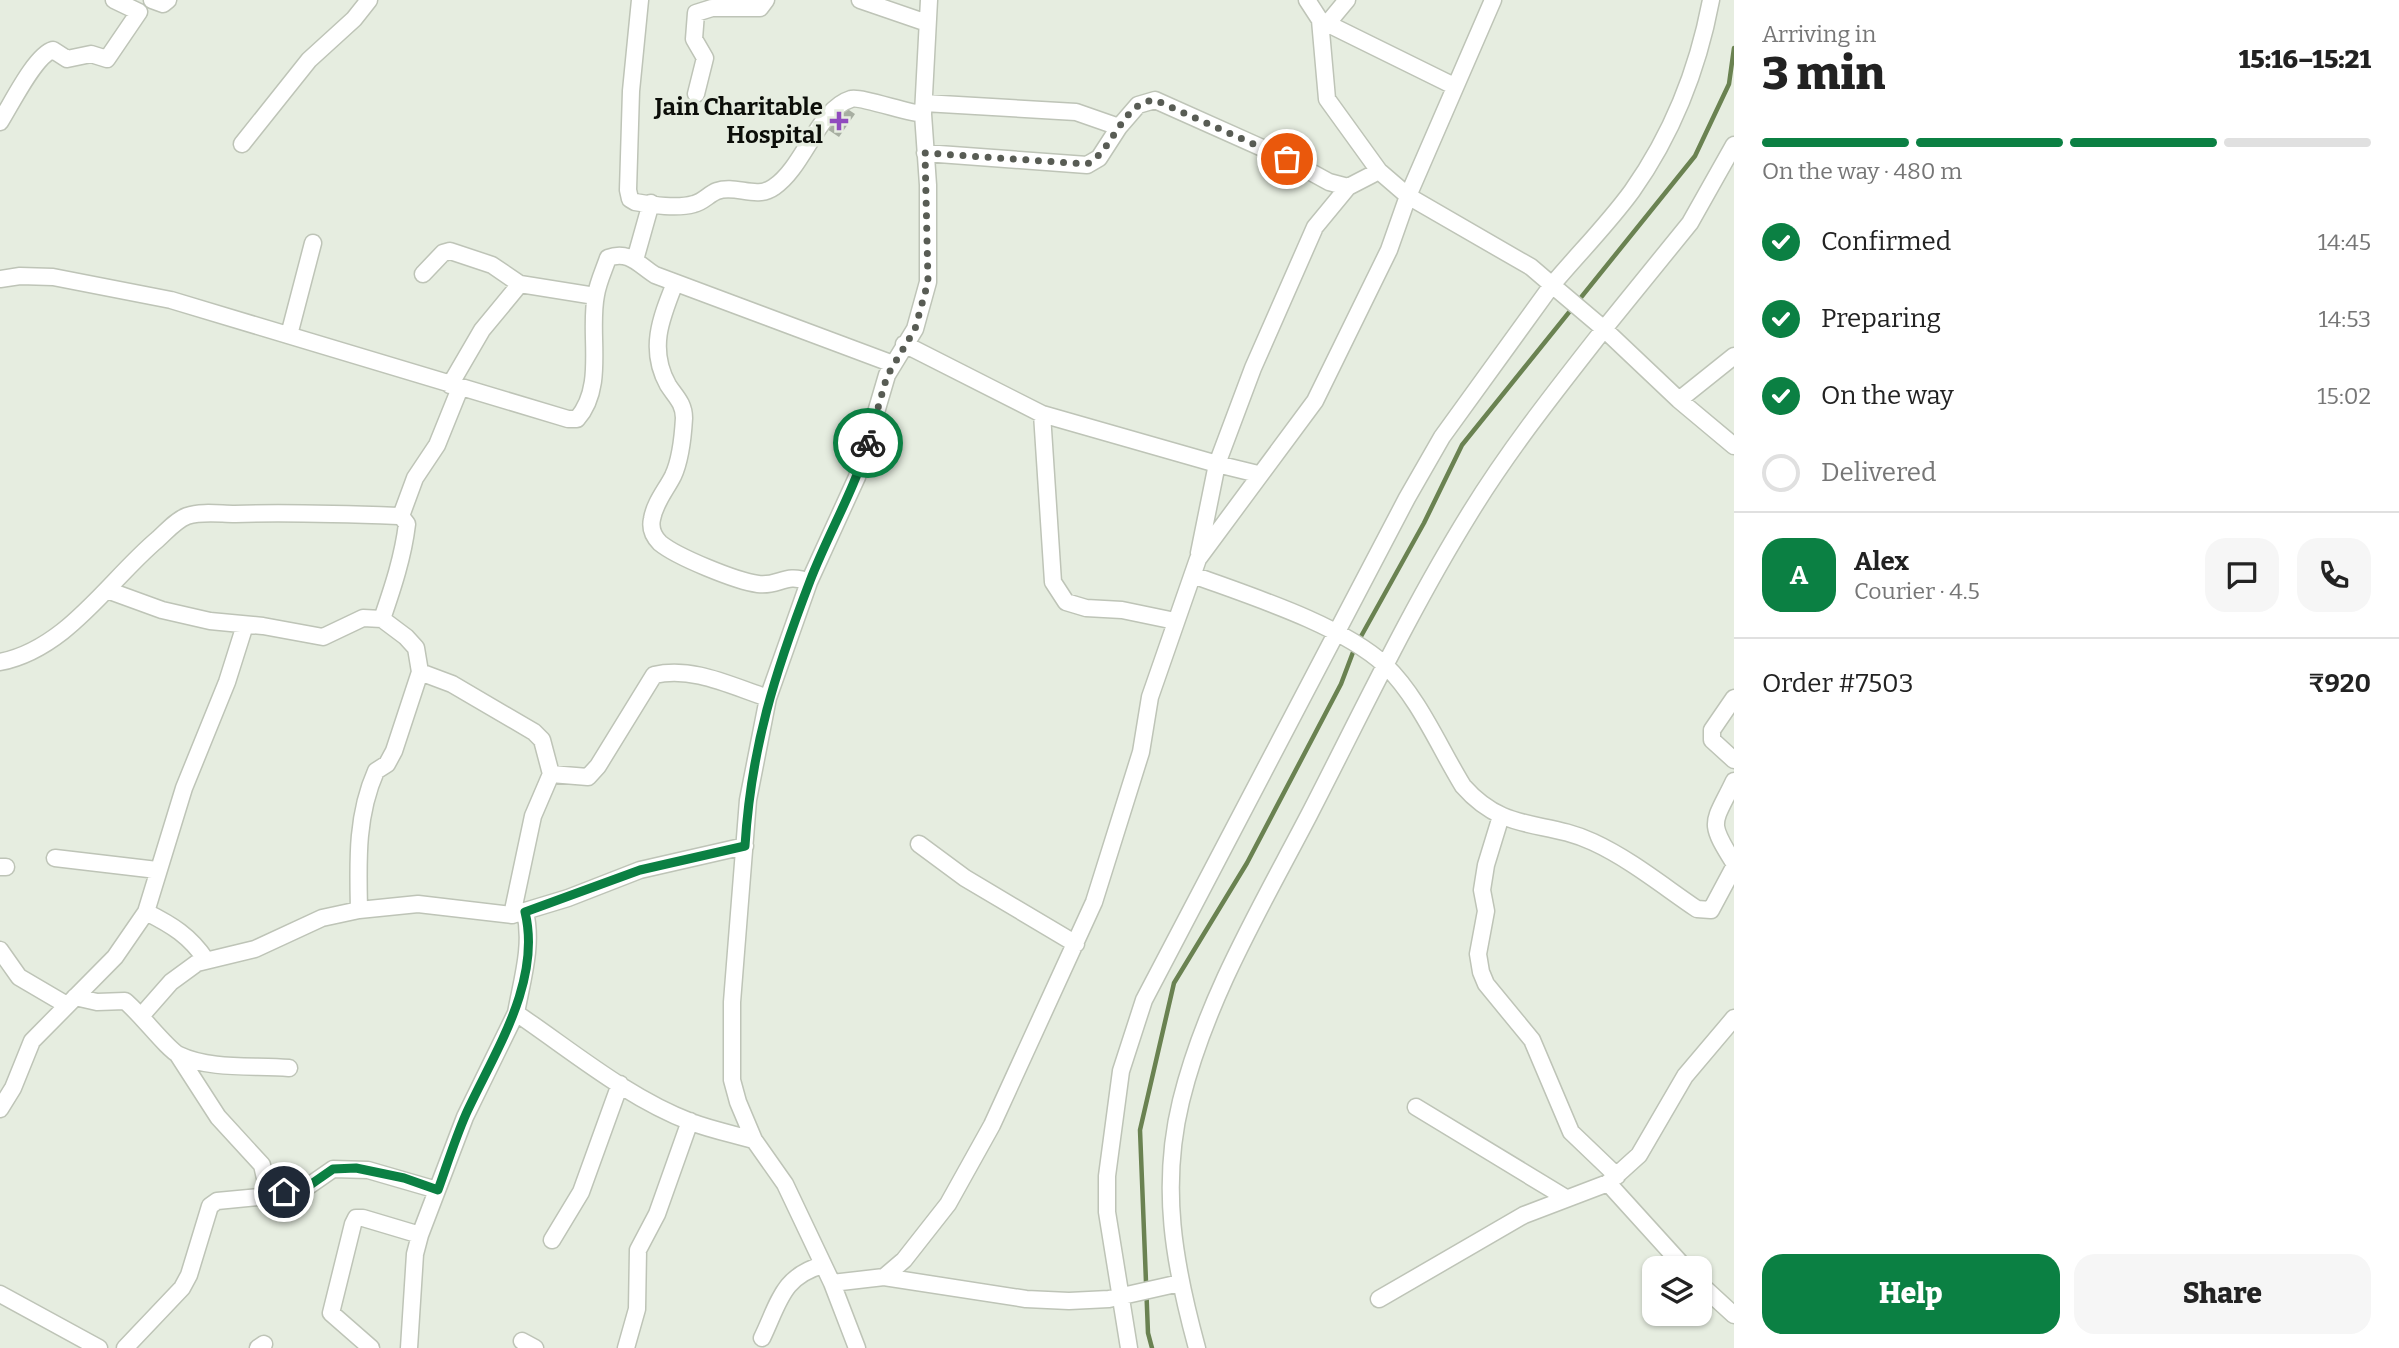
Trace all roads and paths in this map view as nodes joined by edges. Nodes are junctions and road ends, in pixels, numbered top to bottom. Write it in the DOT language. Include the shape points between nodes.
graph roads {
  1 [pos="114,0"];
  2 [pos="168,0"];
  3 [pos="369,0"];
  4 [pos="640,0"];
  5 [pos="766,0"];
  6 [pos="860,0"];
  7 [pos="929,0"];
  8 [pos="1307,0"];
  9 [pos="1347,0"];
  10 [pos="1493,0"];
  11 [pos="1712,0"];
  12 [pos="146,4"];
  13 [pos="1323,22"];
  14 [pos="927,23"];
  15 [pos="1454,86"];
  16 [pos="696,94"];
  17 [pos="924,109"];
  18 [pos="3,113"];
  19 [pos="1119,127"];
  20 [pos="242,144"];
  21 [pos="1734,145"];
  22 [pos="925,153"];
  23 [pos="1379,171"];
  24 [pos="1348,187"];
  25 [pos="1408,196"];
  26 [pos="651,203"];
  27 [pos="313,243"];
  28 [pos="635,260"];
  29 [pos="423,274"];
  30 [pos="0,279"];
  31 [pos="675,283"];
  32 [pos="520,284"];
  33 [pos="1557,289"];
  34 [pos="595,296"];
  35 [pos="1598,324"];
  36 [pos="289,335"];
  37 [pos="904,344"];
  38 [pos="1734,356"];
  39 [pos="893,364"];
  40 [pos="455,386"];
  41 [pos="1679,400"];
  42 [pos="1042,414"];
  43 [pos="1734,446"];
  44 [pos="1217,464"];
  45 [pos="1258,474"];
  46 [pos="401,516"];
  47 [pos="1195,567"];
  48 [pos="809,582"];
  49 [pos="107,590"];
  50 [pos="382,619"];
  51 [pos="1175,621"];
  52 [pos="244,625"];
  53 [pos="1335,633"];
  54 [pos="0,662"];
  55 [pos="1386,666"];
  56 [pos="420,673"];
  57 [pos="768,698"];
  58 [pos="1734,698"];
  59 [pos="1734,760"];
  60 [pos="551,774"];
  61 [pos="1734,780"];
  62 [pos="1501,816"];
  63 [pos="919,844"];
  64 [pos="745,846"];
  65 [pos="55,858"];
  66 [pos="1734,865"];
  67 [pos="157,870"];
  68 [pos="359,910"];
  69 [pos="146,912"];
  70 [pos="519,913"];
  71 [pos="1076,944"];
  72 [pos="0,950"];
  73 [pos="206,960"];
  74 [pos="70,1001"];
  75 [pos="516,1013"];
  76 [pos="142,1015"];
  77 [pos="1734,1017"];
  78 [pos="178,1055"];
  79 [pos="289,1068"];
  80 [pos="620,1084"];
  81 [pos="1416,1107"];
  82 [pos="0,1108"];
  83 [pos="690,1121"];
  84 [pos="754,1140"];
  85 [pos="1612,1179"];
  86 [pos="438,1190"];
  87 [pos="269,1196"];
  88 [pos="1566,1198"];
  89 [pos="420,1235"];
  90 [pos="552,1240"];
  91 [pos="1675,1256"];
  92 [pos="823,1265"];
  93 [pos="884,1277"];
  94 [pos="832,1283"];
  95 [pos="1172,1290"];
  96 [pos="0,1294"];
  97 [pos="1712,1295"];
  98 [pos="1123,1298"];
  99 [pos="1379,1300"];
  100 [pos="1734,1315"];
  101 [pos="762,1338"];
  102 [pos="99,1348"];
  103 [pos="125,1348"];
  104 [pos="371,1348"];
  105 [pos="409,1348"];
  106 [pos="626,1348"];
  107 [pos="857,1348"];
  108 [pos="1129,1348"];
  109 [pos="1196,1348"];
  1 -- 12 [label="street"];
  2 -- 12 [label="street"];
  3 -- 20 [label="street" via="309,60"];
  4 -- 26 [label="street" via="628,190 635,202"];
  5 -- 16 [label="street" via="760,8 712,8 696,13 694,39 705,58"];
  6 -- 14 [label="street"];
  7 -- 14 [label="street"];
  8 -- 13 [label="street"];
  9 -- 13 [label="street"];
  10 -- 15 [label="street"];
  11 -- 33 [label="street" via="1694,72 1674,123 1632,191"];
  12 -- 18 [label="street" via="107,59 91,54 67,59 54,50 47,52"];
  13 -- 15 [label="street"];
  13 -- 23 [label="street" via="1327,99"];
  14 -- 17 [label="street"];
  15 -- 25 [label="street"];
  17 -- 19 [label="street" via="1076,112"];
  17 -- 22 [label="street"];
  17 -- 26 [label="street" via="849,99 827,117 797,165 767,191 720,189 694,204"];
  19 -- 22 [label="street" via="1099,158 1087,164"];
  19 -- 24 [label="street" via="1138,105 1155,100"];
  21 -- 35 [label="street" via="1690,223"];
  22 -- 37 [label="street" via="928,282 915,329"];
  23 -- 24 [label="street"];
  23 -- 25 [label="street"];
  24 -- 44 [label="street" via="1315,227 1252,368"];
  25 -- 33 [label="street" via="1531,267"];
  25 -- 45 [label="street" via="1389,250 1315,401"];
  26 -- 28 [label="street"];
  27 -- 36 [label="street"];
  28 -- 31 [label="street"];
  28 -- 34 [label="street" via="624,254 608,258"];
  29 -- 32 [label="street" via="450,251 492,265"];
  30 -- 36 [label="street" via="54,277 171,300"];
  31 -- 39 [label="street"];
  31 -- 48 [label="street" via="659,326 656,350 659,367 684,415 678,463 652,515 652,532 680,555 739,581 762,585 787,577"];
  32 -- 34 [label="street"];
  32 -- 40 [label="street" via="482,330"];
  33 -- 35 [label="street"];
  33 -- 53 [label="street" via="1442,438"];
  34 -- 40 [label="street" via="590,398 577,419"];
  35 -- 41 [label="street"];
  35 -- 55 [label="street" via="1476,504"];
  36 -- 40 [label="street"];
  37 -- 39 [label="street"];
  37 -- 42 [label="street"];
  38 -- 41 [label="street"];
  39 -- 48 [label="street" via="857,477"];
  40 -- 46 [label="street" via="437,445 415,478"];
  41 -- 43 [label="street"];
  42 -- 44 [label="street"];
  42 -- 51 [label="street" via="1053,582 1059,595 1086,608"];
  44 -- 45 [label="street"];
  44 -- 47 [label="street"];
  45 -- 47 [label="street"];
  46 -- 49 [label="street" via="287,511 187,516 142,552"];
  46 -- 50 [label="street" via="407,524 405,539"];
  47 -- 51 [label="street"];
  47 -- 53 [label="street"];
  48 -- 57 [label="street"];
  49 -- 52 [label="street" via="162,610"];
  49 -- 54 [label="street" via="42,645"];
  50 -- 52 [label="street" via="363,618 323,637"];
  50 -- 56 [label="street" via="415,648"];
  51 -- 71 [label="street" via="1150,697 1141,752 1094,902"];
  52 -- 67 [label="street"];
  53 -- 55 [label="street"];
  53 -- 98 [label="street" via="1144,1000 1121,1072 1107,1176 1107,1212"];
  55 -- 62 [label="street" via="1463,786"];
  55 -- 95 [label="street" via="1207,1019 1181,1102 1169,1206"];
  56 -- 60 [label="street" via="452,684 534,732 542,740"];
  56 -- 68 [label="street" via="402,733 387,764 373,776 357,853"];
  57 -- 60 [label="street" via="704,676 681,672 654,675 588,777"];
  57 -- 64 [label="street" via="750,787"];
  58 -- 59 [label="street" via="1712,730 1712,740"];
  60 -- 70 [label="street" via="533,816"];
  61 -- 66 [label="street" via="1714,832"];
  62 -- 66 [label="street" via="1592,841 1697,909 1712,910"];
  62 -- 85 [label="street" via="1484,878 1486,924 1478,954 1481,972 1532,1040 1570,1132"];
  63 -- 71 [label="street" via="975,884"];
  64 -- 70 [label="street" via="640,870"];
  64 -- 84 [label="street" via="731,1070"];
  65 -- 67 [label="street"];
  67 -- 69 [label="street"];
  68 -- 70 [label="street" via="427,905"];
  68 -- 73 [label="street" via="304,924 255,949"];
  69 -- 73 [label="street" via="175,926"];
  69 -- 74 [label="street" via="115,957"];
  70 -- 75 [label="street" via="528,927"];
  71 -- 93 [label="street" via="992,1125 948,1204"];
  72 -- 74 [label="street" via="19,977"];
  73 -- 76 [label="street" via="171,982"];
  74 -- 76 [label="street" via="125,1001"];
  74 -- 82 [label="street" via="32,1041"];
  75 -- 80 [label="street"];
  75 -- 86 [label="street" via="465,1117"];
  76 -- 78 [label="street"];
  77 -- 85 [label="street" via="1685,1076 1639,1155"];
  78 -- 79 [label="street" via="210,1063"];
  78 -- 87 [label="street" via="218,1117 262,1165"];
  80 -- 83 [label="street"];
  80 -- 90 [label="street" via="581,1192"];
  81 -- 88 [label="street"];
  83 -- 84 [label="street"];
  83 -- 106 [label="street" via="657,1214 638,1250 637,1309"];
  84 -- 92 [label="street" via="785,1184"];
  85 -- 88 [label="street"];
  85 -- 91 [label="street"];
  86 -- 87 [label="street" via="368,1170 333,1169 310,1185"];
  86 -- 89 [label="street"];
  87 -- 103 [label="street" via="223,1199 210,1206 189,1275"];
  88 -- 99 [label="street" via="1524,1215"];
  89 -- 104 [label="street" via="363,1218 356,1218 353,1224 331,1313"];
  89 -- 105 [label="street"];
  92 -- 94 [label="street"];
  92 -- 101 [label="street" via="786,1284"];
  93 -- 94 [label="street"];
  93 -- 98 [label="street" via="1026,1300"];
  94 -- 107 [label="street"];
  95 -- 98 [label="street"];
  95 -- 109 [label="street"];
  96 -- 102 [label="street"];
  97 -- 100 [label="street"];
  98 -- 108 [label="street"];
}
